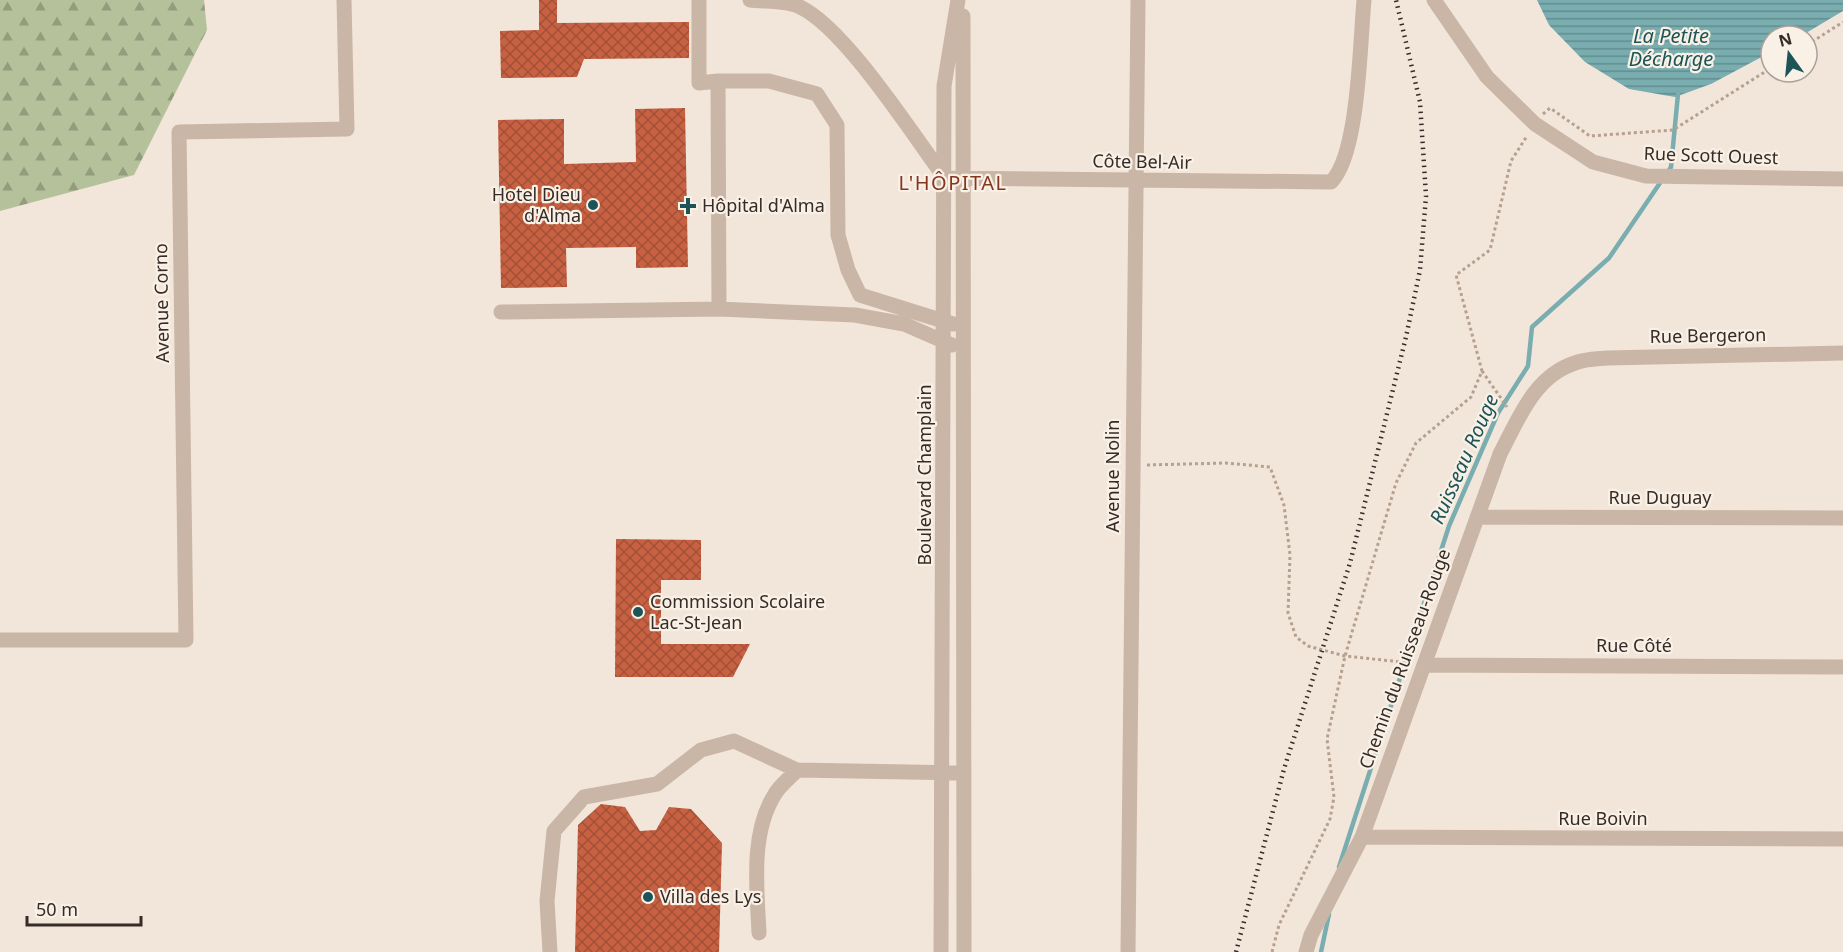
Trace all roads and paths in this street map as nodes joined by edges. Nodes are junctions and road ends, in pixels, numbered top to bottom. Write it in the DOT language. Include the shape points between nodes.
graph roads {
  1 [pos="344,0"];
  2 [pos="699,0"];
  3 [pos="750,0"];
  4 [pos="958,0"];
  5 [pos="963,0"];
  6 [pos="1138,0"];
  7 [pos="1364,0"];
  8 [pos="1434,0"];
  9 [pos="1843,22"];
  10 [pos="1819,37"];
  11 [pos="1759,75"];
  12 [pos="718,81"];
  13 [pos="1534,124"];
  14 [pos="945,178"];
  15 [pos="963,178"];
  16 [pos="1843,179"];
  17 [pos="1135,182"];
  18 [pos="719,309"];
  19 [pos="501,312"];
  20 [pos="945,322"];
  21 [pos="965,326"];
  22 [pos="945,343"];
  23 [pos="965,347"];
  24 [pos="1843,353"];
  25 [pos="1574,363"];
  26 [pos="1482,370"];
  27 [pos="1517,421"];
  28 [pos="1132,465"];
  29 [pos="1477,517"];
  30 [pos="1843,519"];
  31 [pos="0,640"];
  32 [pos="1344,656"];
  33 [pos="1424,665"];
  34 [pos="1843,667"];
  35 [pos="797,770"];
  36 [pos="943,773"];
  37 [pos="964,773"];
  38 [pos="1362,837"];
  39 [pos="1843,839"];
  40 [pos="759,933"];
  41 [pos="550,952"];
  42 [pos="941,952"];
  43 [pos="964,952"];
  44 [pos="1128,952"];
  45 [pos="1272,952"];
  46 [pos="1306,952"];
  1 -- 31 [label="street, Avenue Corno" via="346,129 179,132 186,640"];
  2 -- 12 [label="street" via="699,83"];
  3 -- 14 [label="street" via="800,6 830,30 849,49"];
  4 -- 14 [label="street, Boulevard Champlain" via="944,86"];
  5 -- 15 [label="street"];
  6 -- 17 [label="street, Avenue Nolin"];
  7 -- 17 [label="street, Côte Bel-Air" via="1350,143 1331,182"];
  8 -- 13 [label="street, Rue Scott Ouest" via="1487,77"];
  9 -- 10 [label="path"];
  11 -- 13 [label="path" via="1673,129 1590,136 1550,108"];
  12 -- 18 [label="street"];
  12 -- 20 [label="street" via="769,81 818,94 837,125 838,235 860,295"];
  13 -- 16 [label="street, Rue Scott Ouest" via="1593,162 1646,176"];
  13 -- 26 [label="path" via="1510,161 1490,250 1456,275"];
  14 -- 15 [label="street, Côte Bel-Air"];
  14 -- 20 [label="street, Boulevard Champlain"];
  15 -- 17 [label="street, Côte Bel-Air"];
  15 -- 21 [label="street"];
  17 -- 28 [label="street, Avenue Nolin"];
  18 -- 19 [label="street"];
  18 -- 22 [label="street" via="855,315 904,324"];
  20 -- 21 [label="street"];
  20 -- 22 [label="street, Boulevard Champlain"];
  21 -- 23 [label="street"];
  22 -- 23 [label="street"];
  22 -- 36 [label="street, Boulevard Champlain"];
  23 -- 37 [label="street"];
  24 -- 25 [label="street, Rue Bergeron" via="1607,358"];
  25 -- 27 [label="street, Chemin du Ruisseau-Rouge" via="1544,381"];
  26 -- 27 [label="path"];
  26 -- 32 [label="path" via="1471,397 1416,443 1407,458"];
  27 -- 29 [label="street, Chemin du Ruisseau-Rouge"];
  28 -- 32 [label="path" via="1226,463 1270,467 1284,505 1290,555 1288,613 1296,637 1308,646"];
  28 -- 44 [label="street, Avenue Nolin"];
  29 -- 30 [label="street, Rue Duguay"];
  29 -- 33 [label="street, Chemin du Ruisseau-Rouge"];
  32 -- 33 [label="path"];
  32 -- 45 [label="path" via="1327,739 1334,797 1330,819 1279,925"];
  33 -- 34 [label="street, Rue Côté"];
  33 -- 38 [label="street, Chemin du Ruisseau-Rouge"];
  35 -- 36 [label="street"];
  35 -- 40 [label="street" via="775,794 762,826 757,877"];
  35 -- 41 [label="street" via="734,741 700,750 657,784 584,797 554,831 547,902"];
  36 -- 37 [label="street"];
  36 -- 42 [label="street, Boulevard Champlain"];
  37 -- 43 [label="street"];
  38 -- 39 [label="street, Rue Boivin"];
  38 -- 46 [label="street, Chemin du Ruisseau-Rouge"];
}
